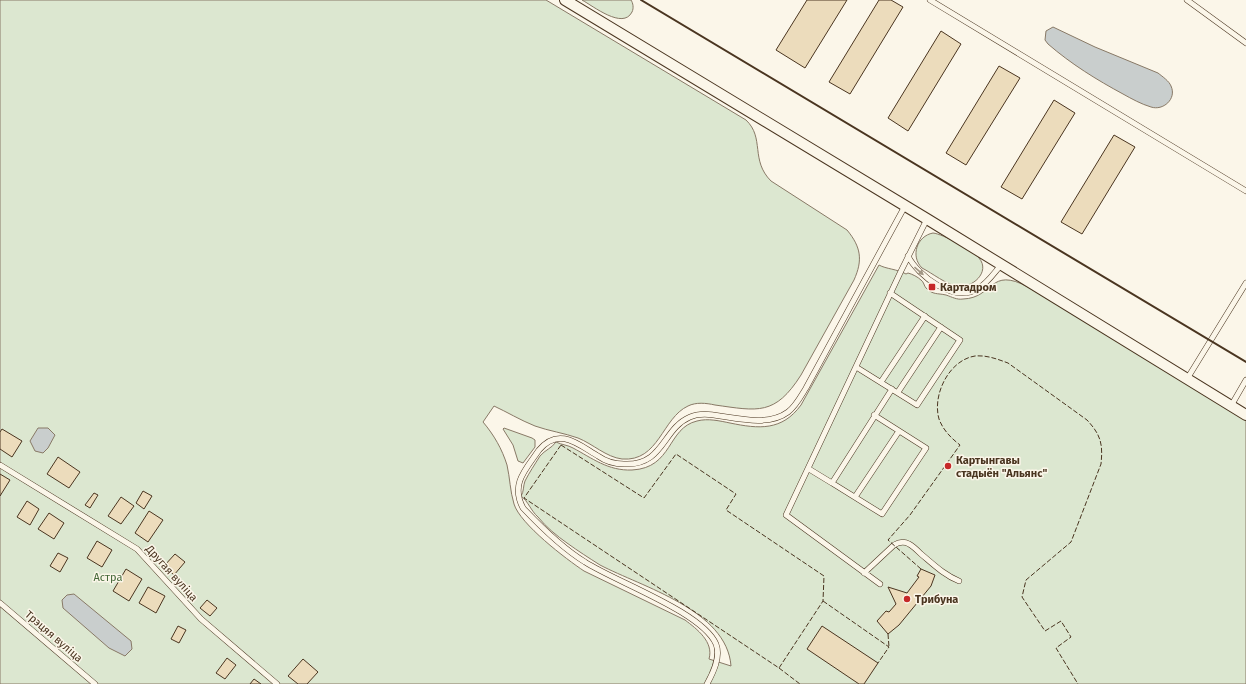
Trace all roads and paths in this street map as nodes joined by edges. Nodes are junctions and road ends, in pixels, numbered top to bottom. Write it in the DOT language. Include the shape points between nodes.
graph roads {
  1 [pos="565,0"];
  2 [pos="930,0"];
  3 [pos="1187,0"];
  4 [pos="1246,43"];
  5 [pos="1246,191"];
  6 [pos="905,206"];
  7 [pos="927,219"];
  8 [pos="908,256"];
  9 [pos="1001,265"];
  10 [pos="1246,283"];
  11 [pos="890,293"];
  12 [pos="925,316"];
  13 [pos="942,327"];
  14 [pos="856,368"];
  15 [pos="1187,379"];
  16 [pos="1246,380"];
  17 [pos="880,382"];
  18 [pos="892,389"];
  19 [pos="898,392"];
  20 [pos="1231,406"];
  21 [pos="874,415"];
  22 [pos="1246,415"];
  23 [pos="899,431"];
  24 [pos="0,465"];
  25 [pos="809,469"];
  26 [pos="832,483"];
  27 [pos="855,497"];
  28 [pos="864,573"];
  29 [pos="959,581"];
  30 [pos="880,584"];
  31 [pos="0,603"];
  32 [pos="95,684"];
  33 [pos="277,684"];
  34 [pos="707,684"];
  1 -- 6 [label="street"];
  2 -- 5 [label="lane"];
  3 -- 4 [label="lane"];
  6 -- 7 [label="street"];
  6 -- 34 [label="lane" via="806,388 788,412 775,418 760,420 713,415 690,417 675,428 653,456 635,464 610,462 570,440 556,439 543,446 520,479 517,491 523,508 566,548 584,562 657,599 702,626 716,645 718,658"];
  7 -- 8 [label="lane"];
  7 -- 9 [label="street"];
  8 -- 9 [label="lane, one-way" via="912,264 926,277 946,290 960,294 976,290"];
  8 -- 11 [label="lane"];
  9 -- 15 [label="street"];
  10 -- 15 [label="lane"];
  11 -- 12 [label="lane"];
  11 -- 14 [label="lane"];
  12 -- 13 [label="lane"];
  12 -- 17 [label="lane"];
  13 -- 19 [label="lane"];
  13 -- 19 [label="lane" via="960,340 917,405"];
  14 -- 17 [label="lane"];
  14 -- 25 [label="lane"];
  15 -- 20 [label="street"];
  16 -- 20 [label="lane"];
  17 -- 18 [label="lane"];
  18 -- 19 [label="lane"];
  18 -- 21 [label="lane"];
  20 -- 22 [label="street"];
  21 -- 23 [label="lane"];
  21 -- 26 [label="lane"];
  23 -- 27 [label="lane"];
  23 -- 27 [label="lane" via="926,448 882,514"];
  24 -- 33 [label="lane, Другая вуліца" via="137,549 201,619"];
  25 -- 26 [label="lane"];
  25 -- 28 [label="lane" via="786,515"];
  26 -- 27 [label="lane"];
  28 -- 29 [label="lane" via="894,546 904,542 914,547 941,571"];
  28 -- 30 [label="lane"];
  31 -- 32 [label="lane, Трэцяя вуліца"];
}
